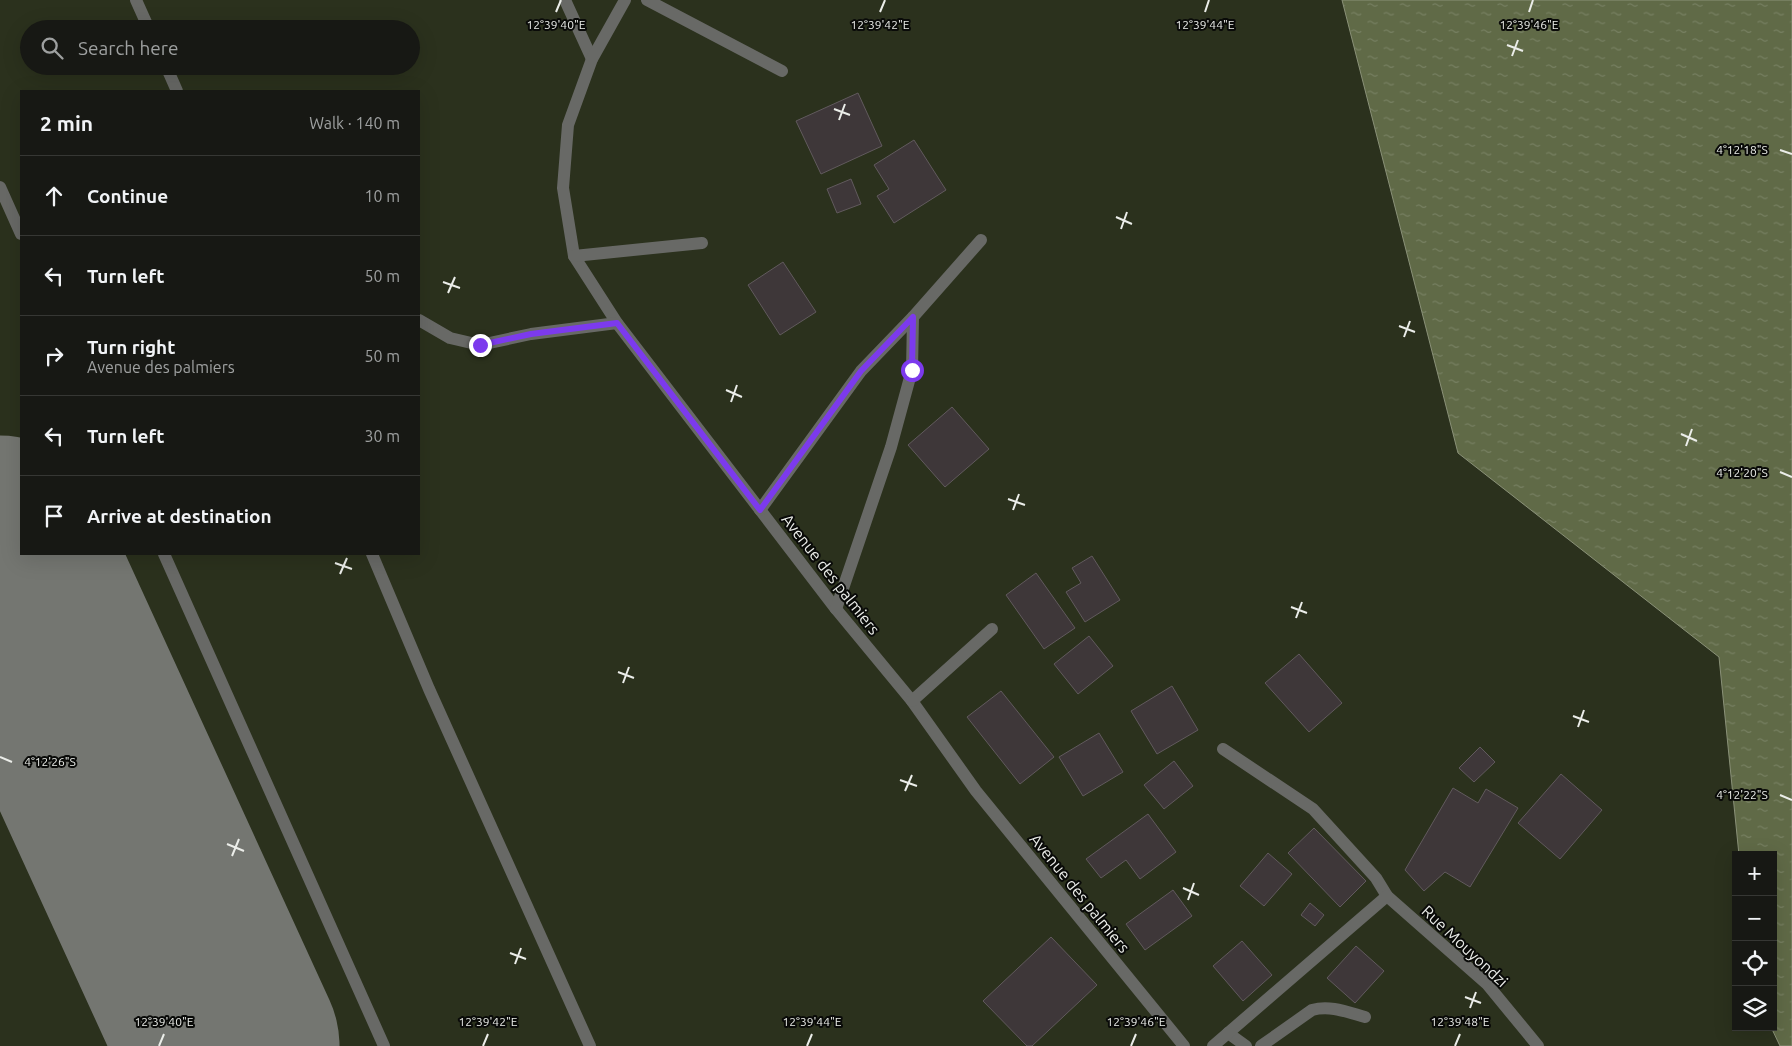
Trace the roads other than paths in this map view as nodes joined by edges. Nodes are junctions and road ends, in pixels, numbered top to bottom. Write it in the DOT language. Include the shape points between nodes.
graph roads {
  1 [pos="136,0"];
  2 [pos="565,0"];
  3 [pos="625,0"];
  4 [pos="647,0"];
  5 [pos="145,20"];
  6 [pos="592,59"];
  7 [pos="782,71"];
  8 [pos="170,75"];
  9 [pos="177,90"];
  10 [pos="0,187"];
  11 [pos="20,232"];
  12 [pos="981,240"];
  13 [pos="702,243"];
  14 [pos="574,256"];
  15 [pos="913,317"];
  16 [pos="420,321"];
  17 [pos="617,323"];
  18 [pos="760,510"];
  19 [pos="164,555"];
  20 [pos="372,555"];
  21 [pos="836,609"];
  22 [pos="992,629"];
  23 [pos="912,702"];
  24 [pos="1223,749"];
  25 [pos="1387,896"];
  26 [pos="1365,1017"];
  27 [pos="1228,1033"];
  28 [pos="384,1046"];
  29 [pos="590,1046"];
  30 [pos="1184,1046"];
  31 [pos="1213,1046"];
  32 [pos="1246,1046"];
  33 [pos="1261,1046"];
  34 [pos="1538,1046"];
  1 -- 5 [label="street"];
  2 -- 6 [label="street"];
  3 -- 6 [label="street, Avenue des palmiers"];
  4 -- 7 [label="street"];
  6 -- 14 [label="street, Avenue des palmiers" via="568,125 563,188"];
  8 -- 9 [label="street"];
  10 -- 11 [label="street"];
  12 -- 15 [label="street"];
  13 -- 14 [label="street"];
  14 -- 17 [label="street, Avenue des palmiers"];
  15 -- 18 [label="street" via="861,371"];
  15 -- 21 [label="street" via="912,370 891,447"];
  16 -- 17 [label="street" via="450,338 480,345 531,334"];
  17 -- 18 [label="street, Avenue des palmiers"];
  18 -- 21 [label="street, Avenue des palmiers"];
  19 -- 28 [label="street"];
  20 -- 29 [label="street" via="429,689"];
  21 -- 23 [label="street, Avenue des palmiers"];
  22 -- 23 [label="street"];
  23 -- 30 [label="street, Avenue des palmiers" via="976,791"];
  24 -- 25 [label="street, Rue Mouyondzi" via="1313,809 1376,878"];
  25 -- 27 [label="street"];
  25 -- 34 [label="street, Rue Mouyondzi" via="1487,984"];
  26 -- 33 [label="street" via="1328,1007 1312,1010"];
  27 -- 31 [label="street"];
  27 -- 32 [label="street"];
}
